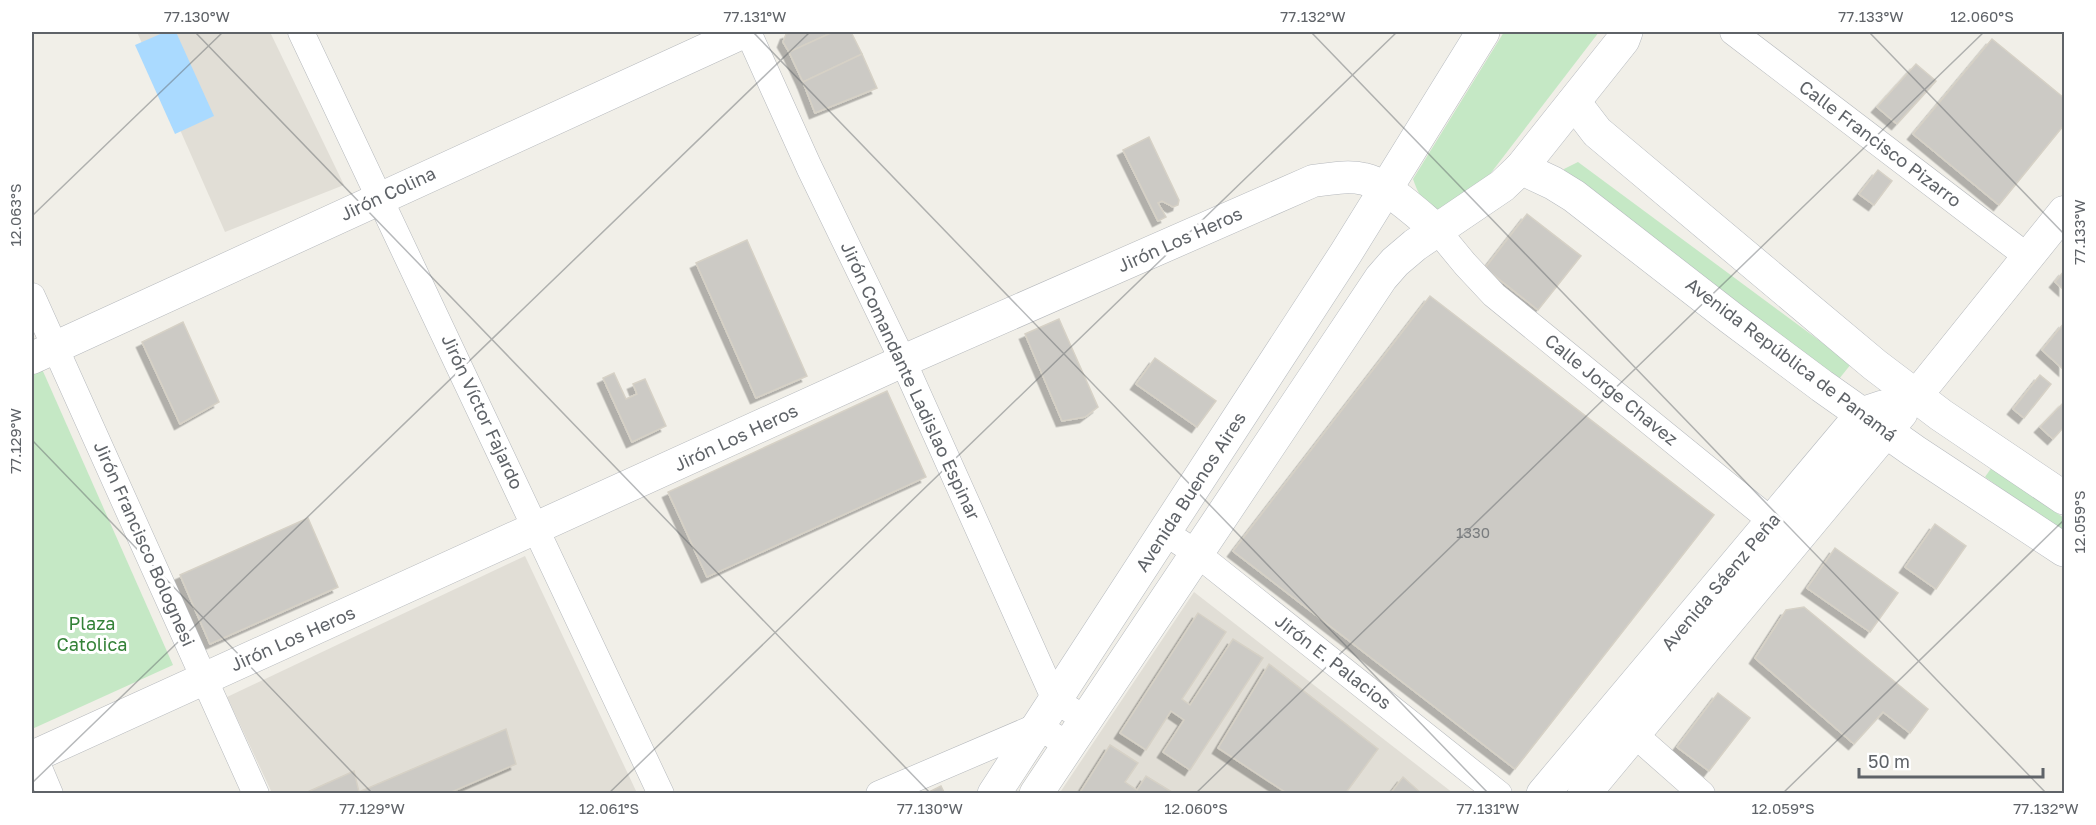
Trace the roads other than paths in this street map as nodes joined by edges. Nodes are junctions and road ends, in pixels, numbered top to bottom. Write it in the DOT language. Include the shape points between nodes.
graph roads {
  1 [pos="301,32"];
  2 [pos="746,32"];
  3 [pos="1483,32"];
  4 [pos="1626,32"];
  5 [pos="1733,32"];
  6 [pos="1574,102"];
  7 [pos="1521,168"];
  8 [pos="1386,190"];
  9 [pos="380,198"];
  10 [pos="2064,212"];
  11 [pos="1437,230"];
  12 [pos="2028,257"];
  13 [pos="32,296"];
  14 [pos="43,353"];
  15 [pos="903,361"];
  16 [pos="1916,396"];
  17 [pos="1875,422"];
  18 [pos="2064,498"];
  19 [pos="537,528"];
  20 [pos="1784,531"];
  21 [pos="1166,532"];
  22 [pos="2064,550"];
  23 [pos="1196,553"];
  24 [pos="205,679"];
  25 [pos="1047,713"];
  26 [pos="1077,732"];
  27 [pos="1634,734"];
  28 [pos="33,756"];
  29 [pos="50,794"];
  30 [pos="256,794"];
  31 [pos="661,794"];
  32 [pos="879,794"];
  33 [pos="994,794"];
  34 [pos="1035,794"];
  35 [pos="1500,794"];
  36 [pos="1543,794"];
  37 [pos="1584,794"];
  38 [pos="1702,794"];
  1 -- 9 [label="street, Jirón Víctor Fajardo"];
  2 -- 9 [label="street, Jirón Colina"];
  2 -- 15 [label="street, Jirón Comandante Ladislao Espinar"];
  3 -- 8 [label="main road, Avenida Buenos Aires"];
  4 -- 6 [label="main road, Avenida Buenos Aires"];
  5 -- 12 [label="street, Calle Francisco Pizarro"];
  6 -- 7 [label="main road, Avenida Buenos Aires"];
  6 -- 16 [label="main road" via="1597,132"];
  7 -- 11 [label="main road, Avenida Buenos Aires" via="1502,186"];
  7 -- 17 [label="main road, Avenida República de Panamá" via="1553,183 1598,213 1731,318"];
  8 -- 11 [label="street, Jirón Los Heros"];
  8 -- 15 [label="street, Jirón Los Heros" via="1366,179 1344,177 1313,182"];
  8 -- 21 [label="main road, Avenida Buenos Aires"];
  9 -- 14 [label="street, Jirón Colina"];
  9 -- 19 [label="street, Jirón Víctor Fajardo"];
  10 -- 12 [label="street"];
  11 -- 20 [label="street, Calle Jorge Chavez" via="1494,295"];
  11 -- 23 [label="main road, Avenida Buenos Aires" via="1395,262 1381,278"];
  12 -- 16 [label="street"];
  13 -- 14 [label="street, Jirón Francisco Bolognesi"];
  14 -- 24 [label="street, Jirón Francisco Bolognesi"];
  15 -- 19 [label="street, Jirón Los Heros"];
  15 -- 25 [label="street, Jirón Comandante Ladislao Espinar"];
  16 -- 17 [label="main road"];
  16 -- 18 [label="main road"];
  17 -- 20 [label="main road, Avenida Sáenz Peña"];
  17 -- 22 [label="main road, Avenida República de Panamá"];
  19 -- 24 [label="street, Jirón Los Heros"];
  19 -- 31 [label="street, Jirón Víctor Fajardo"];
  20 -- 27 [label="main road, Avenida Sáenz Peña"];
  20 -- 36 [label="main road, Avenida Sáenz Peña"];
  21 -- 23 [label="street, Jirón E. Palacios"];
  21 -- 25 [label="main road, Avenida Buenos Aires"];
  23 -- 26 [label="main road, Avenida Buenos Aires"];
  23 -- 35 [label="street, Jirón E. Palacios"];
  24 -- 28 [label="street, Jirón Los Heros"];
  24 -- 30 [label="street, Jirón Francisco Bolognesi"];
  25 -- 26 [label="street"];
  25 -- 32 [label="street"];
  25 -- 33 [label="main road, Avenida Buenos Aires"];
  26 -- 34 [label="main road, Avenida Buenos Aires"];
  27 -- 37 [label="main road, Avenida Sáenz Peña"];
  27 -- 38 [label="street"];
  28 -- 29 [label="street"];
}
